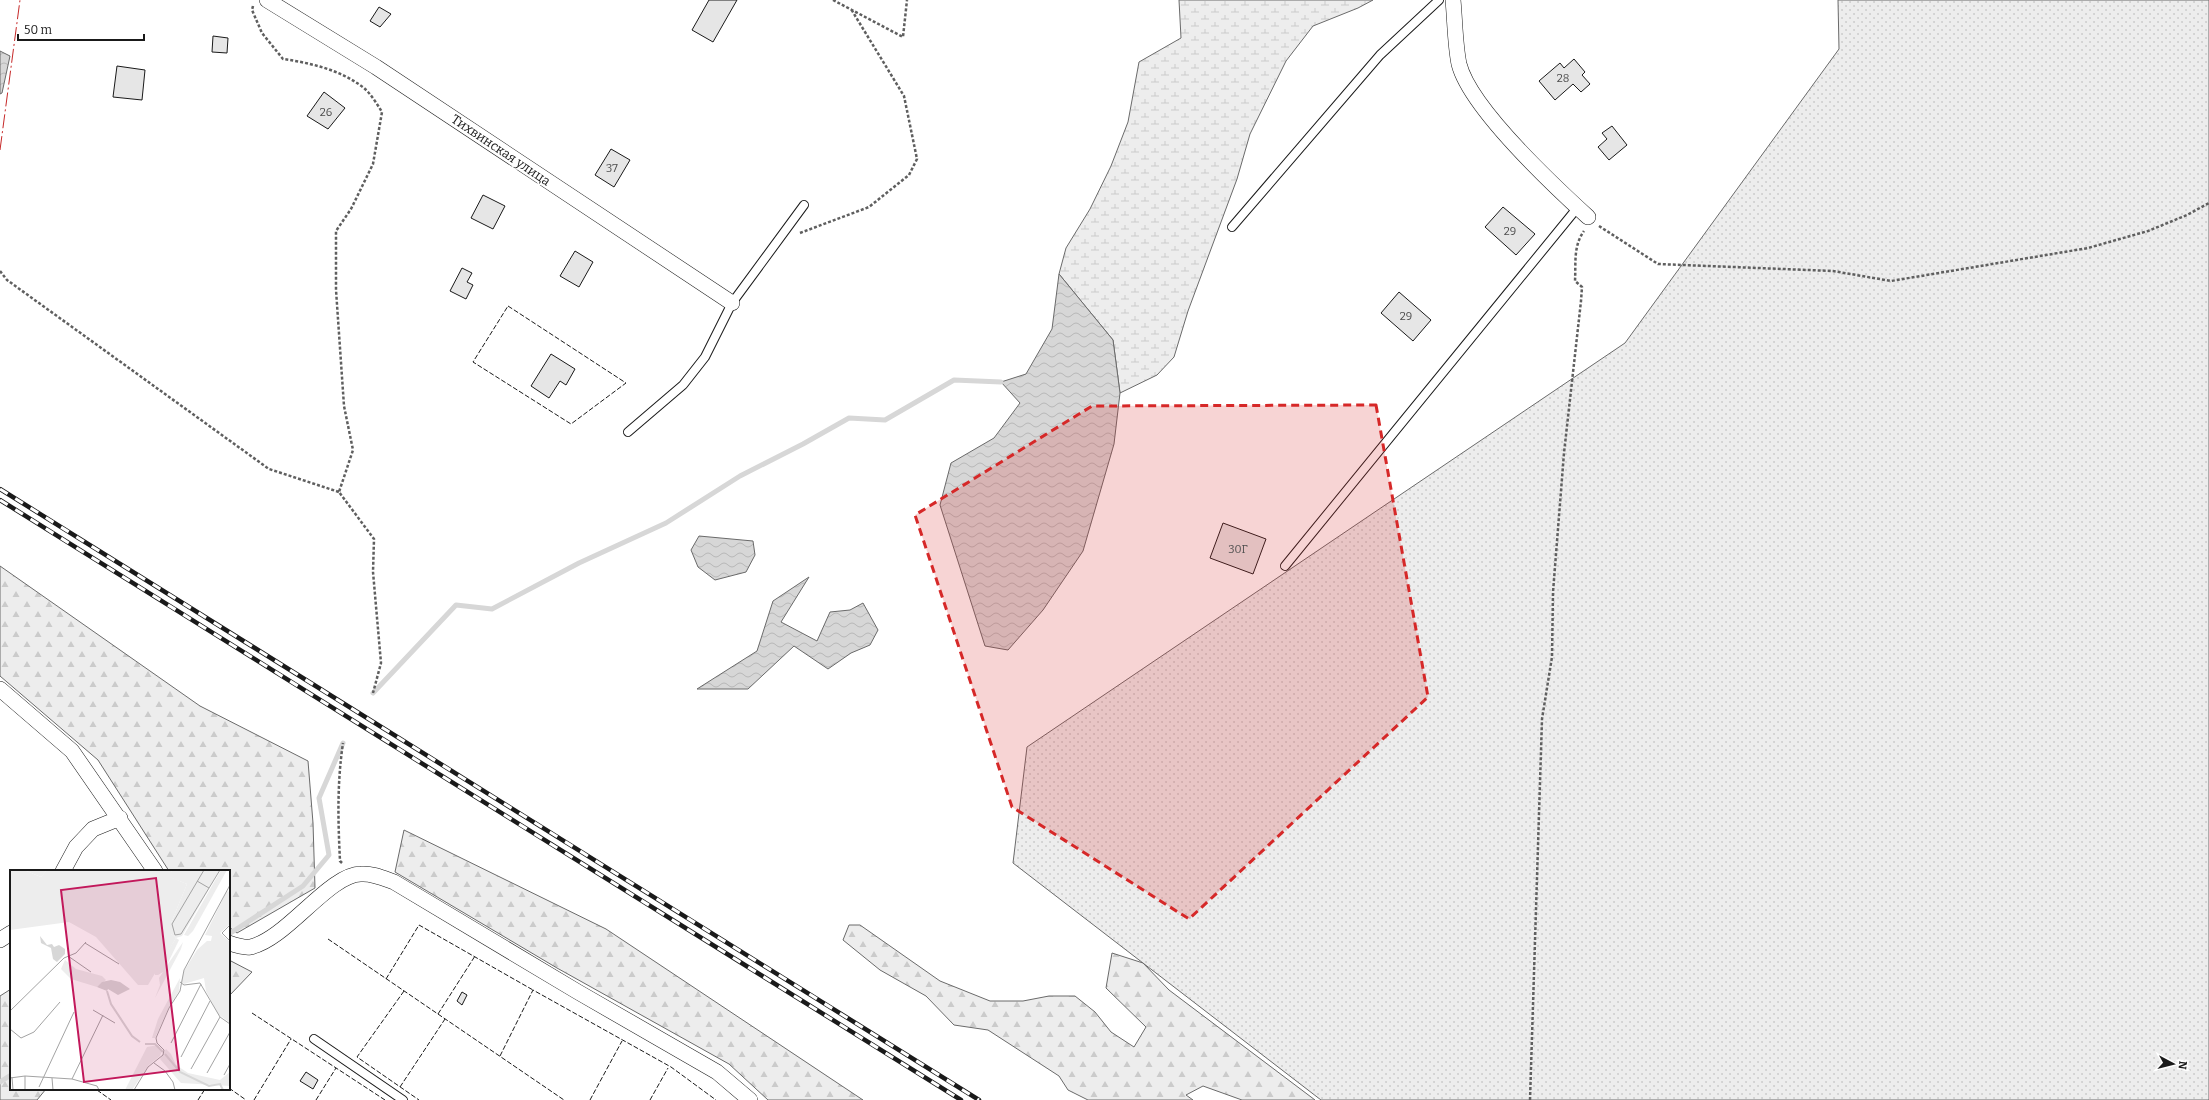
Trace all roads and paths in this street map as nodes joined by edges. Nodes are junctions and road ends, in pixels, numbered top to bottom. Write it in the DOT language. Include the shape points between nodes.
graph roads {
  1 [pos="254,0"];
  2 [pos="267,0"];
  3 [pos="833,0"];
  4 [pos="907,0"];
  5 [pos="1439,0"];
  6 [pos="1453,0"];
  7 [pos="851,9"];
  8 [pos="2209,203"];
  9 [pos="804,205"];
  10 [pos="1586,215"];
  11 [pos="1232,227"];
  12 [pos="794,237"];
  13 [pos="0,271"];
  14 [pos="732,303"];
  15 [pos="628,432"];
  16 [pos="339,492"];
  17 [pos="1285,566"];
  18 [pos="0,690"];
  19 [pos="373,693"];
  20 [pos="342,743"];
  21 [pos="120,818"];
  22 [pos="64,870"];
  23 [pos="154,870"];
  24 [pos="352,876"];
  25 [pos="10,934"];
  26 [pos="0,940"];
  27 [pos="230,944"];
  28 [pos="314,1039"];
  29 [pos="403,1100"];
  30 [pos="750,1100"];
  31 [pos="1530,1100"];
  1 -- 16 [label="path" via="252,10 262,33 283,59 307,63 345,76 364,88 382,112 373,164 351,209 336,231 336,290 344,406 353,450"];
  2 -- 14 [label="street, Тихвинская улица" via="376,67"];
  3 -- 7 [label="path"];
  4 -- 7 [label="path" via="903,36"];
  5 -- 11 [label="lane" via="1380,55"];
  6 -- 10 [label="street" via="1460,64 1469,85 1489,115"];
  7 -- 12 [label="path" via="904,96 917,159 909,175 869,207"];
  8 -- 10 [label="path" via="2148,231 2088,248 1891,281 1833,271 1658,264"];
  9 -- 14 [label="lane"];
  10 -- 17 [label="lane"];
  10 -- 31 [label="path" via="1576,254 1575,281 1582,287 1581,301 1564,452 1553,592 1552,657 1542,719"];
  13 -- 16 [label="path" via="7,280 268,469"];
  14 -- 15 [label="lane" via="705,357 683,385"];
  16 -- 19 [label="path" via="374,539 373,572 381,663"];
  18 -- 21 [label="street" via="72,751"];
  20 -- 24 [label="path" via="337,816 340,862"];
  21 -- 22 [label="street" via="93,829 76,847"];
  21 -- 23 [label="street"];
  24 -- 27 [label="street" via="342,880 269,940 248,948"];
  24 -- 30 [label="street" via="365,874 394,882 717,1072"];
  25 -- 26 [label="street"];
  28 -- 29 [label="lane"];
}
